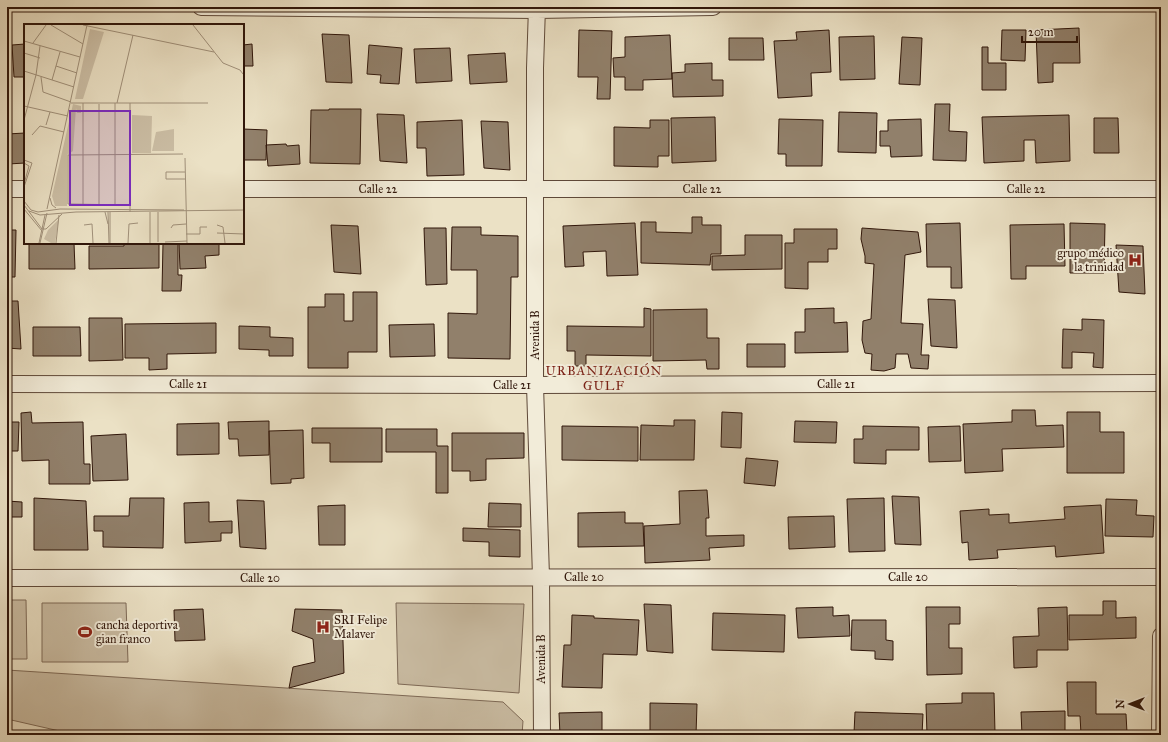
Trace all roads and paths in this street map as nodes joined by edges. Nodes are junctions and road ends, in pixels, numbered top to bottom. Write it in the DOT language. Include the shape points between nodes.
graph roads {
  1 [pos="202,7"];
  2 [pos="713,7"];
  3 [pos="536,8"];
  4 [pos="7,189"];
  5 [pos="24,189"];
  6 [pos="244,189"];
  7 [pos="535,189"];
  8 [pos="1161,189"];
  9 [pos="1161,383"];
  10 [pos="7,384"];
  11 [pos="535,385"];
  12 [pos="541,577"];
  13 [pos="1161,577"];
  14 [pos="7,578"];
  15 [pos="1161,636"];
  16 [pos="542,735"];
  17 [pos="1160,735"];
  1 -- 3 [label="street"];
  2 -- 3 [label="street"];
  3 -- 7 [label="street, Avenida B"];
  4 -- 5 [label="street"];
  6 -- 7 [label="street, Calle 22"];
  7 -- 8 [label="street, Calle 22"];
  7 -- 11 [label="street, Avenida B"];
  9 -- 11 [label="street, Calle 21"];
  10 -- 11 [label="street, Calle 21"];
  11 -- 12 [label="street, Avenida B"];
  12 -- 13 [label="street, Calle 20"];
  12 -- 14 [label="street, Calle 20"];
  12 -- 16 [label="street, Avenida B"];
  15 -- 17 [label="street"];
}
